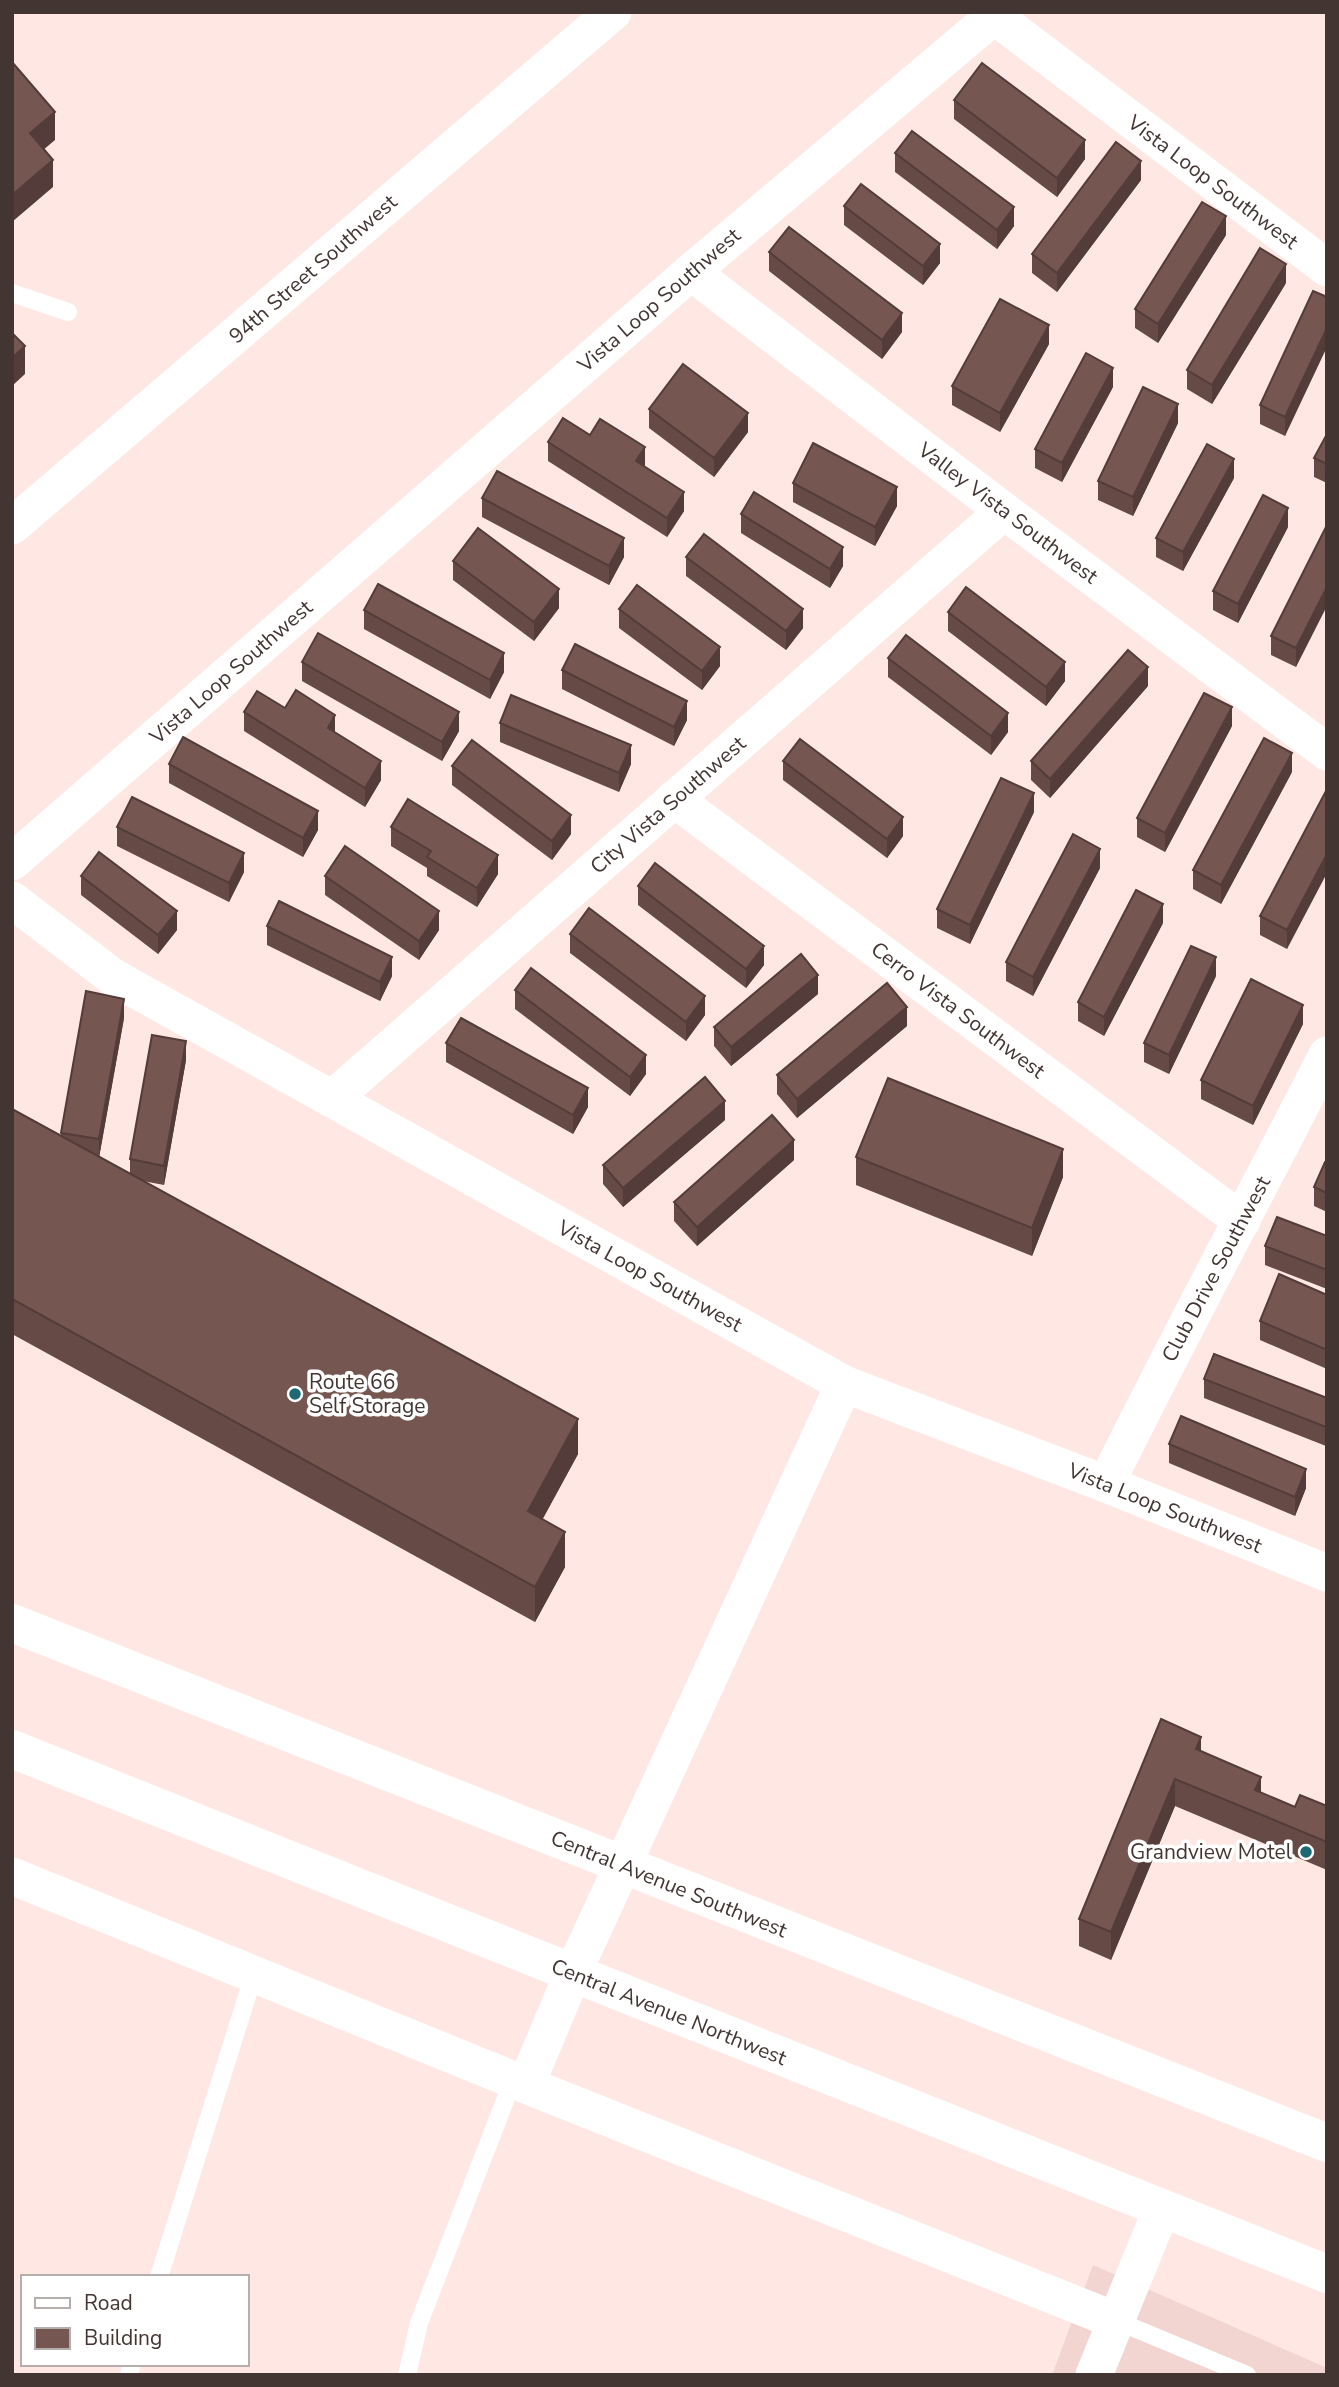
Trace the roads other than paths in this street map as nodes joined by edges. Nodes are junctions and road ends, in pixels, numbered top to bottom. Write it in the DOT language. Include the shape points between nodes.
graph roads {
  1 [pos="613,12"];
  2 [pos="1327,268"];
  3 [pos="691,272"];
  4 [pos="12,293"];
  5 [pos="68,312"];
  6 [pos="1004,511"];
  7 [pos="12,526"];
  8 [pos="1327,752"];
  9 [pos="674,800"];
  10 [pos="12,862"];
  11 [pos="12,900"];
  12 [pos="1327,1055"];
  13 [pos="332,1100"];
  14 [pos="1242,1222"];
  15 [pos="844,1384"];
  16 [pos="1106,1484"];
  17 [pos="1327,1573"];
  18 [pos="12,1623"];
  19 [pos="12,1749"];
  20 [pos="623,1866"];
  21 [pos="12,1876"];
  22 [pos="573,1973"];
  23 [pos="254,1974"];
  24 [pos="519,2083"];
  25 [pos="1327,2144"];
  26 [pos="1162,2208"];
  27 [pos="1327,2274"];
  28 [pos="160,2275"];
  29 [pos="1117,2321"];
  30 [pos="407,2375"];
  31 [pos="1094,2375"];
  32 [pos="1247,2375"];
  1 -- 7 [label="street, 94th Street Southwest"];
  2 -- 3 [label="street, Vista Loop Southwest" via="994,16"];
  3 -- 6 [label="street, Valley Vista Southwest"];
  3 -- 10 [label="street, Vista Loop Southwest"];
  4 -- 5 [label="lane"];
  6 -- 8 [label="street, Valley Vista Southwest"];
  6 -- 9 [label="street, City Vista Southwest"];
  9 -- 13 [label="street, City Vista Southwest"];
  9 -- 14 [label="street, Cerro Vista Southwest"];
  11 -- 13 [label="street, Vista Loop Southwest" via="113,977"];
  12 -- 14 [label="street, Club Drive Southwest"];
  13 -- 15 [label="street, Vista Loop Southwest"];
  14 -- 16 [label="street, Club Drive Southwest"];
  15 -- 16 [label="street, Vista Loop Southwest"];
  15 -- 20 [label="street"];
  16 -- 17 [label="street, Vista Loop Southwest"];
  18 -- 20 [label="main road, Central Avenue Southwest"];
  19 -- 22 [label="main road, Central Avenue Northwest"];
  20 -- 22 [label="street"];
  20 -- 25 [label="main road, Central Avenue Southwest"];
  21 -- 23 [label="street"];
  22 -- 24 [label="street"];
  22 -- 26 [label="main road, Central Avenue Northwest"];
  23 -- 24 [label="street"];
  23 -- 28 [label="lane"];
  24 -- 29 [label="street"];
  24 -- 30 [label="lane" via="419,2323"];
  26 -- 27 [label="main road, Central Avenue Northwest"];
  26 -- 29 [label="street"];
  29 -- 31 [label="street"];
  29 -- 32 [label="lane"];
}
